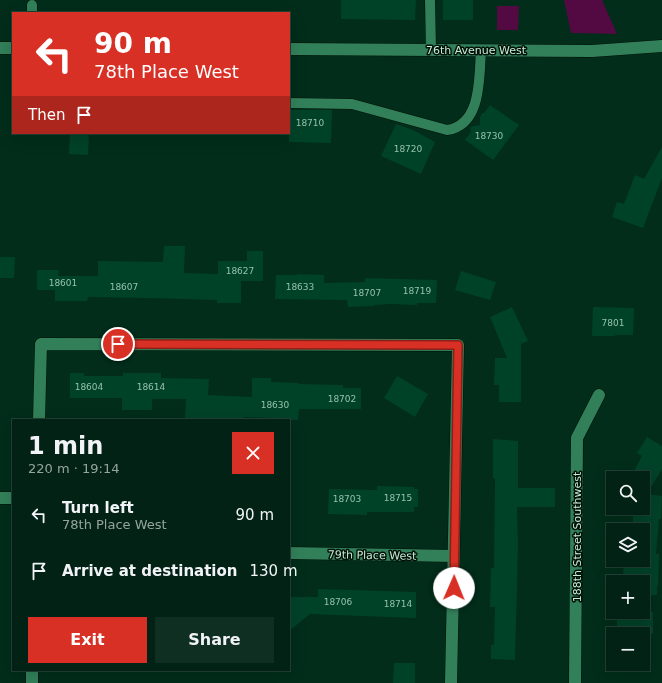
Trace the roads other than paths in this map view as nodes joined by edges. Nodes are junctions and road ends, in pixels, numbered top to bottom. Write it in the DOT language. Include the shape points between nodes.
graph roads {
  1 [pos="430,0"];
  2 [pos="662,46"];
  3 [pos="0,48"];
  4 [pos="12,48"];
  5 [pos="290,49"];
  6 [pos="431,50"];
  7 [pos="481,50"];
  8 [pos="290,103"];
  9 [pos="599,395"];
  10 [pos="39,419"];
  11 [pos="0,498"];
  12 [pos="12,498"];
  13 [pos="290,553"];
  14 [pos="454,556"];
  15 [pos="32,671"];
  16 [pos="32,683"];
  17 [pos="451,683"];
  18 [pos="575,683"];
  1 -- 6 [label="lane"];
  2 -- 7 [label="street, 76th Avenue West" via="592,51"];
  3 -- 4 [label="street"];
  5 -- 6 [label="street, 76th Avenue West"];
  6 -- 7 [label="street, 76th Avenue West"];
  7 -- 8 [label="lane" via="477,100 467,119 454,129 441,129 352,104"];
  9 -- 18 [label="street, 188th Street Southwest" via="578,438"];
  10 -- 14 [label="street" via="41,344 458,345"];
  11 -- 12 [label="street"];
  13 -- 14 [label="street, 79th Place West"];
  14 -- 17 [label="street"];
  15 -- 16 [label="street"];
}
